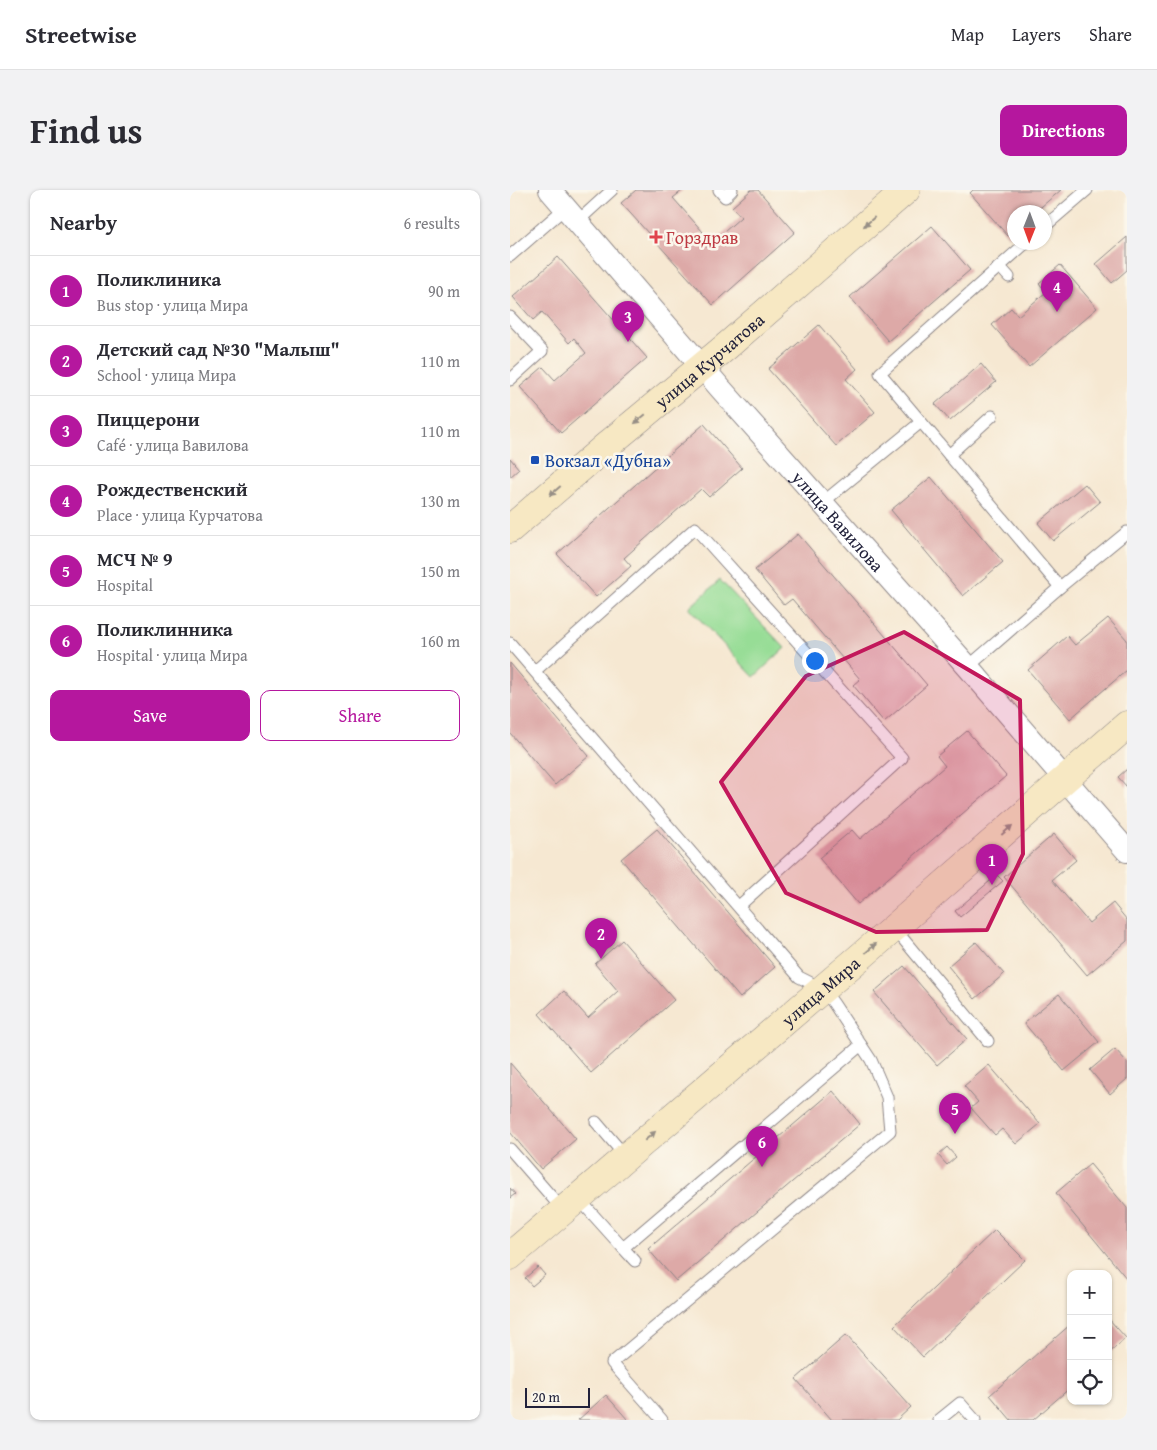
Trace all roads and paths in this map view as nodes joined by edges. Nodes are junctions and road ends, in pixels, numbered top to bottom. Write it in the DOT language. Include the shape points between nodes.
graph roads {
  1 [pos="550,190"];
  2 [pos="612,190"];
  3 [pos="719,190"];
  4 [pos="732,190"];
  5 [pos="906,190"];
  6 [pos="1087,190"];
  7 [pos="571,215"];
  8 [pos="1052,220"];
  9 [pos="1018,250"];
  10 [pos="510,256"];
  11 [pos="1000,267"];
  12 [pos="1009,278"];
  13 [pos="510,317"];
  14 [pos="702,366"];
  15 [pos="510,380"];
  16 [pos="992,416"];
  17 [pos="921,422"];
  18 [pos="949,455"];
  19 [pos="822,503"];
  20 [pos="510,529"];
  21 [pos="1127,532"];
  22 [pos="1060,587"];
  23 [pos="510,643"];
  24 [pos="968,667"];
  25 [pos="535,671"];
  26 [pos="1127,725"];
  27 [pos="1065,780"];
  28 [pos="1127,851"];
  29 [pos="739,906"];
  30 [pos="894,928"];
  31 [pos="823,989"];
  32 [pos="988,1041"];
  33 [pos="861,1045"];
  34 [pos="596,1122"];
  35 [pos="510,1149"];
  36 [pos="626,1157"];
  37 [pos="571,1204"];
  38 [pos="623,1248"];
  39 [pos="510,1256"];
  40 [pos="634,1260"];
  41 [pos="662,1420"];
  42 [pos="939,1420"];
  43 [pos="975,1420"];
  1 -- 7 [label="street, улица Вавилова"];
  2 -- 7 [label="lane"];
  3 -- 4 [label="lane" via="725,197"];
  5 -- 14 [label="main road, улица Курчатова, one-way"];
  6 -- 8 [label="lane"];
  7 -- 10 [label="lane"];
  7 -- 14 [label="street, улица Вавилова"];
  9 -- 11 [label="lane"];
  11 -- 12 [label="lane"];
  11 -- 17 [label="lane" via="880,374"];
  13 -- 15 [label="lane" via="542,351"];
  14 -- 19 [label="street, улица Вавилова"];
  14 -- 20 [label="main road, улица Курчатова, one-way"];
  16 -- 18 [label="lane"];
  17 -- 18 [label="lane"];
  17 -- 19 [label="lane"];
  18 -- 22 [label="lane"];
  19 -- 24 [label="street, улица Вавилова"];
  21 -- 22 [label="lane"];
  22 -- 24 [label="lane"];
  23 -- 25 [label="lane"];
  24 -- 27 [label="street, улица Вавилова"];
  25 -- 29 [label="lane"];
  25 -- 29 [label="lane" via="694,528 902,758"];
  26 -- 27 [label="main road, улица Мира"];
  27 -- 28 [label="street, улица Вавилова"];
  30 -- 27 [label="main road, улица Мира, one-way"];
  29 -- 31 [label="lane" via="799,977"];
  31 -- 30 [label="main road, улица Мира, one-way"];
  30 -- 32 [label="lane"];
  31 -- 33 [label="lane"];
  36 -- 31 [label="main road, улица Мира, one-way"];
  33 -- 38 [label="lane"];
  33 -- 41 [label="lane" via="887,1097 890,1131 612,1363"];
  34 -- 36 [label="lane"];
  35 -- 37 [label="lane"];
  36 -- 37 [label="main road, улица Мира"];
  37 -- 38 [label="lane"];
  37 -- 39 [label="main road, улица Мира"];
  38 -- 40 [label="lane"];
  42 -- 43 [label="lane" via="960,1402"];
}
